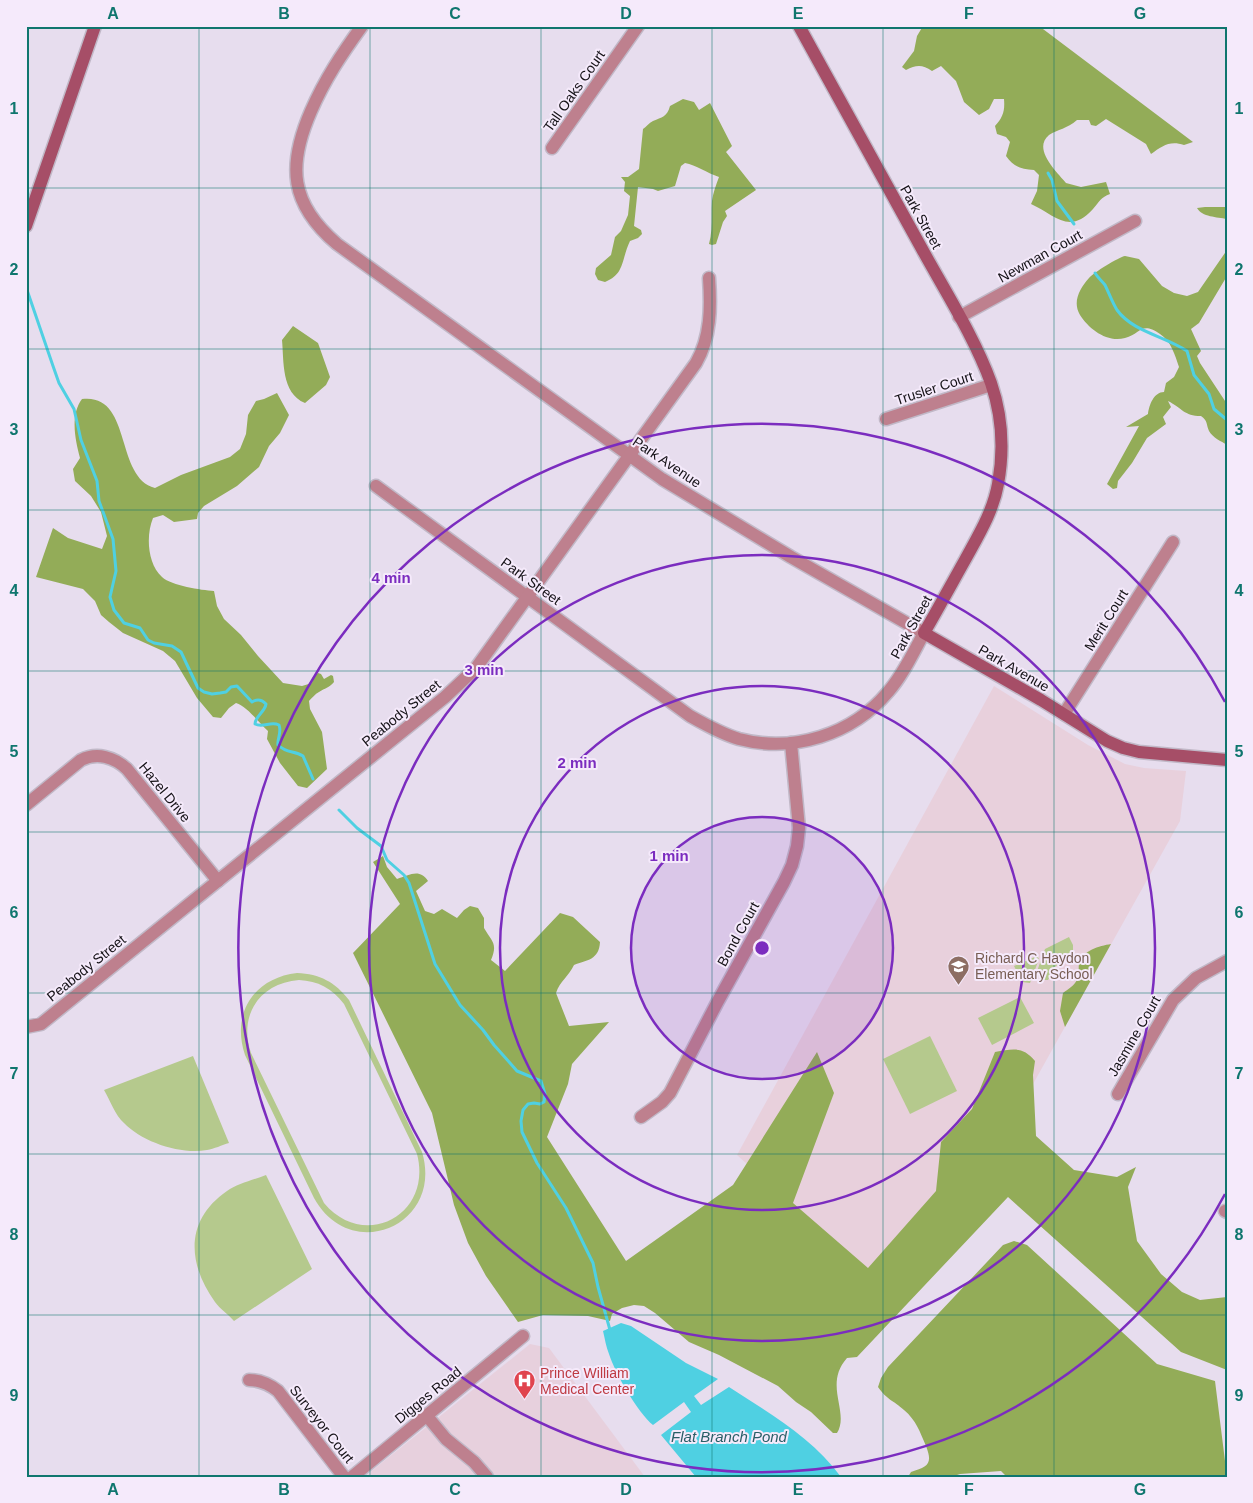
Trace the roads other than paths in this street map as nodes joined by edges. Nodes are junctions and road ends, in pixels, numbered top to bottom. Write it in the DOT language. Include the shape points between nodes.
graph roads {
  1 [pos="95,26"];
  2 [pos="362,26"];
  3 [pos="638,26"];
  4 [pos="798,26"];
  5 [pos="552,148"];
  6 [pos="29,210"];
  7 [pos="1135,220"];
  8 [pos="26,226"];
  9 [pos="709,278"];
  10 [pos="959,317"];
  11 [pos="992,385"];
  12 [pos="886,419"];
  13 [pos="629,456"];
  14 [pos="376,486"];
  15 [pos="1173,542"];
  16 [pos="528,597"];
  17 [pos="924,633"];
  18 [pos="1064,714"];
  19 [pos="791,743"];
  20 [pos="1227,760"];
  21 [pos="26,805"];
  22 [pos="218,881"];
  23 [pos="1227,960"];
  24 [pos="26,1027"];
  25 [pos="1118,1094"];
  26 [pos="641,1117"];
  27 [pos="524,1336"];
  28 [pos="249,1380"];
  29 [pos="426,1416"];
  30 [pos="344,1477"];
  31 [pos="352,1477"];
  32 [pos="487,1477"];
  1 -- 6 [label="street"];
  2 -- 13 [label="street, Park Avenue" via="321,86 298,145 296,175 303,202 312,218 337,244"];
  3 -- 5 [label="street, Tall Oaks Court"];
  4 -- 10 [label="street, Park Street"];
  6 -- 8 [label="street"];
  7 -- 10 [label="street, Newman Court"];
  9 -- 13 [label="street, Peabody Street" via="709,322 702,352"];
  10 -- 11 [label="street, Park Street"];
  11 -- 12 [label="street, Trusler Court"];
  11 -- 17 [label="street, Park Street" via="1001,436 998,486 984,526"];
  13 -- 16 [label="street, Peabody Street"];
  13 -- 17 [label="street, Park Avenue" via="791,557"];
  14 -- 16 [label="street, Park Street"];
  15 -- 18 [label="street, Merit Court"];
  16 -- 19 [label="street, Park Street" via="704,725 756,742"];
  16 -- 22 [label="street, Peabody Street" via="463,682"];
  17 -- 18 [label="street, Park Avenue"];
  17 -- 19 [label="street, Park Street" via="901,676 874,706 852,723 827,735"];
  18 -- 20 [label="street, Park Avenue" via="1123,748"];
  19 -- 26 [label="street, Bond Court" via="799,828 792,865 670,1092"];
  21 -- 22 [label="street, Hazel Drive" via="81,760 108,757 127,769"];
  22 -- 24 [label="street, Peabody Street" via="41,1024"];
  23 -- 25 [label="street, Jasmine Court" via="1196,978 1173,1000"];
  27 -- 29 [label="street, Digges Road"];
  28 -- 30 [label="street, Surveyor Court" via="260,1381 278,1391"];
  29 -- 31 [label="street, Digges Road"];
  29 -- 32 [label="street"];
}
